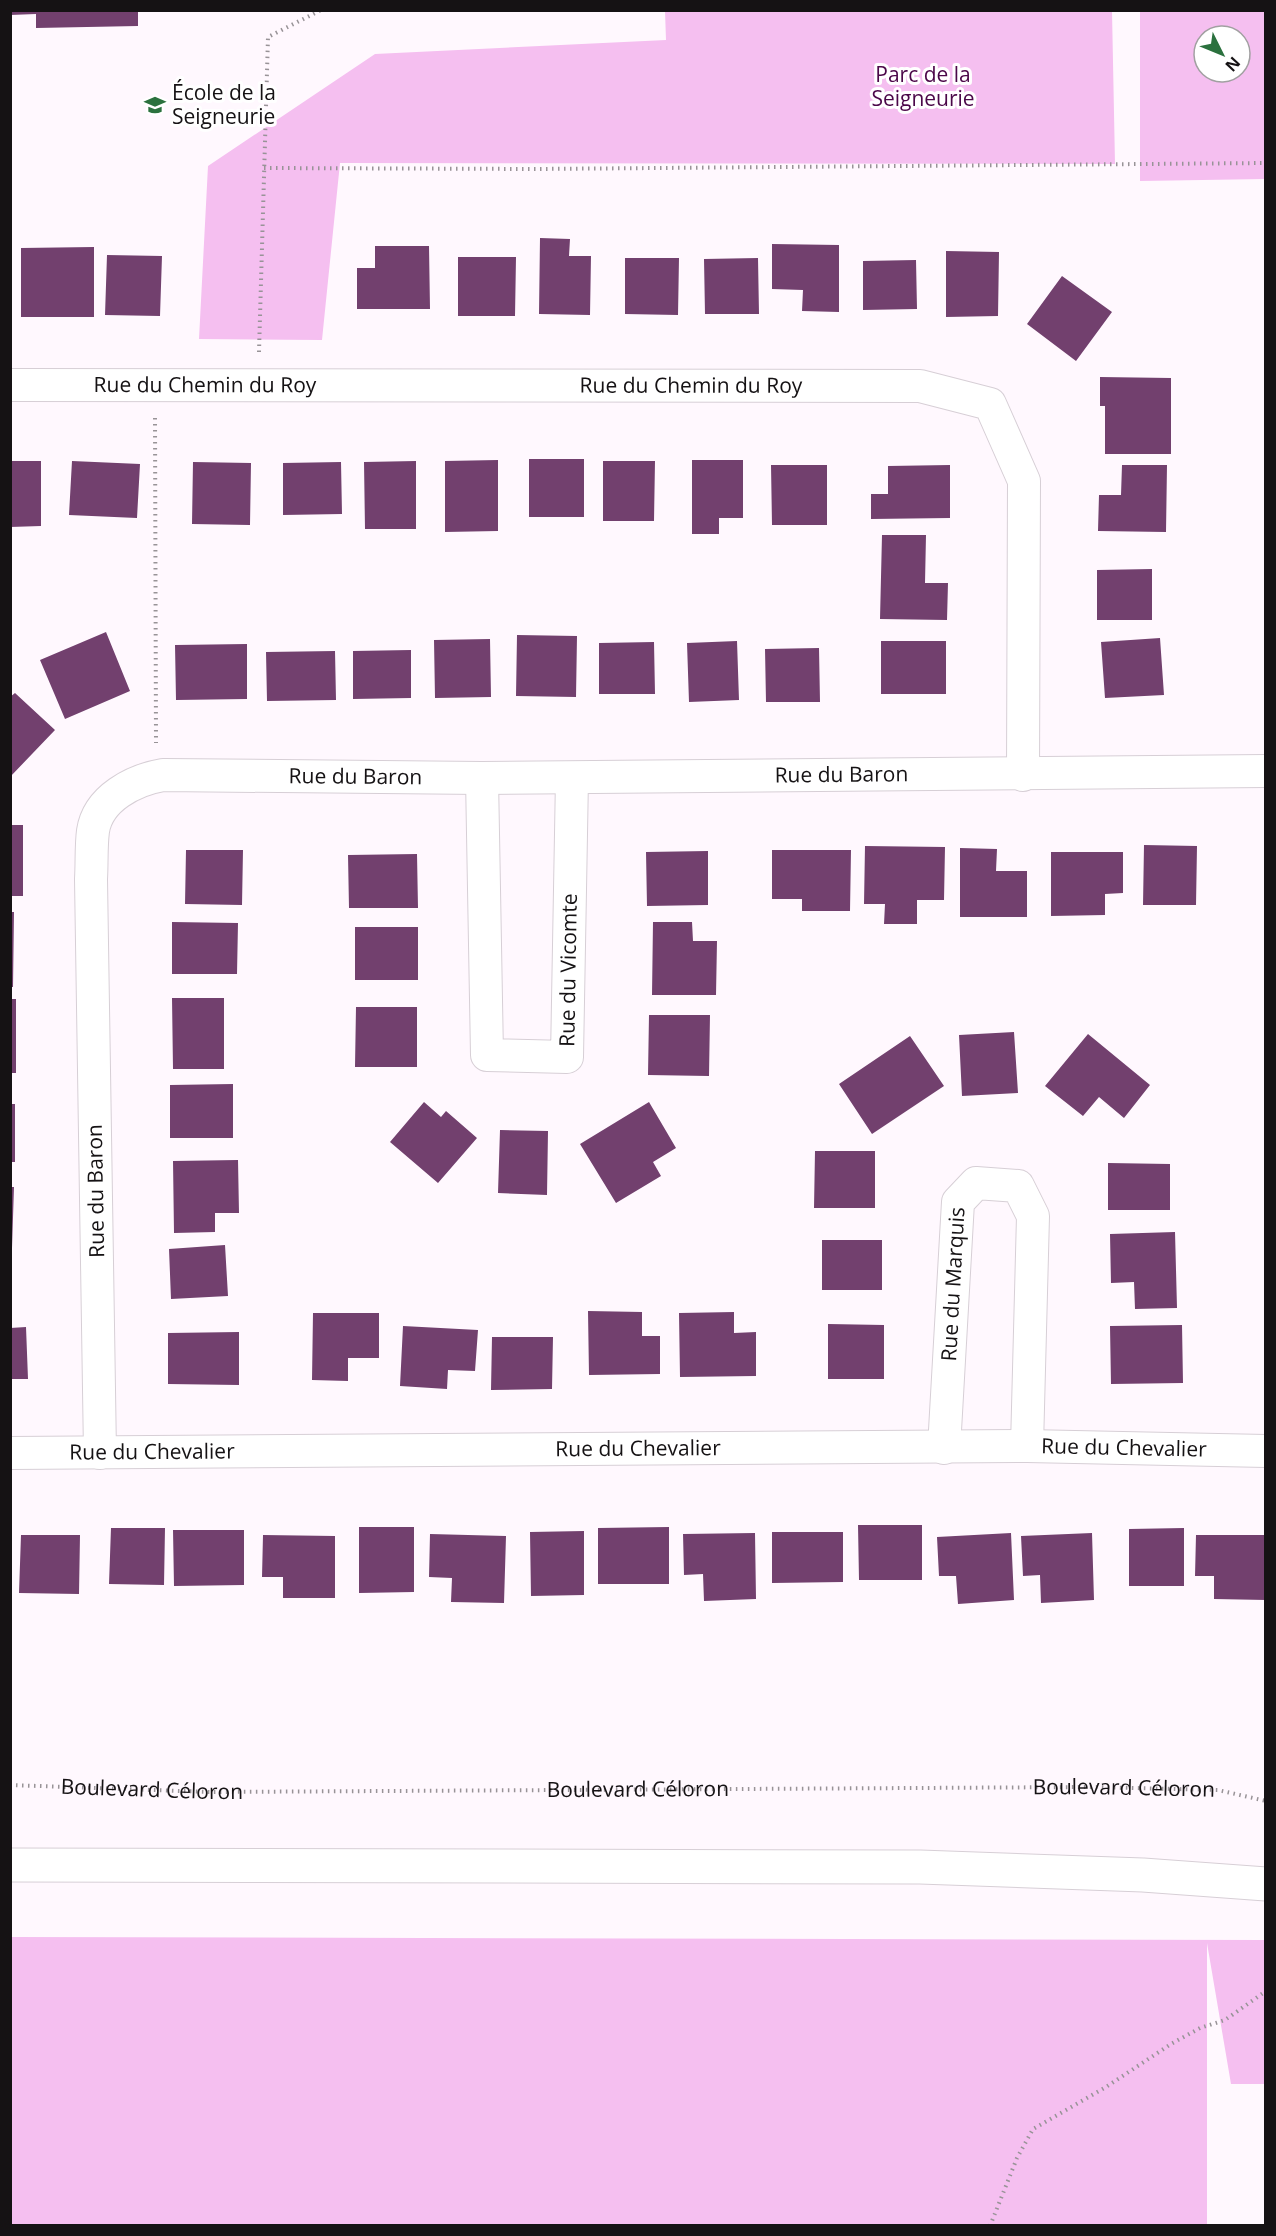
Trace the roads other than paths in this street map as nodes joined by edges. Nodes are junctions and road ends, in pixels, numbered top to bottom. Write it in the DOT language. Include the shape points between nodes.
graph roads {
  1 [pos="10,385"];
  2 [pos="1266,771"];
  3 [pos="1023,775"];
  4 [pos="482,778"];
  5 [pos="572,778"];
  6 [pos="1027,1446"];
  7 [pos="944,1448"];
  8 [pos="1266,1451"];
  9 [pos="10,1453"];
  10 [pos="100,1453"];
  11 [pos="10,1865"];
  12 [pos="1266,1884"];
  1 -- 3 [label="street, Rue du Chemin du Roy" via="920,386 990,404 1024,482"];
  2 -- 3 [label="street, Rue du Baron"];
  3 -- 5 [label="street, Rue du Baron"];
  4 -- 5 [label="street, Rue du Baron"];
  4 -- 5 [label="street, Rue du Vicomte" via="487,1055 567,1057"];
  4 -- 10 [label="street, Rue du Baron" via="163,775 137,781 110,800 93,828"];
  6 -- 7 [label="street, Rue du Chevalier"];
  6 -- 7 [label="street, Rue du Marquis" via="1033,1216 1018,1186 976,1183 958,1202"];
  6 -- 8 [label="street, Rue du Chevalier"];
  7 -- 10 [label="street, Rue du Chevalier"];
  9 -- 10 [label="street, Rue du Chevalier"];
  11 -- 12 [label="street" via="943,1867"];
}
